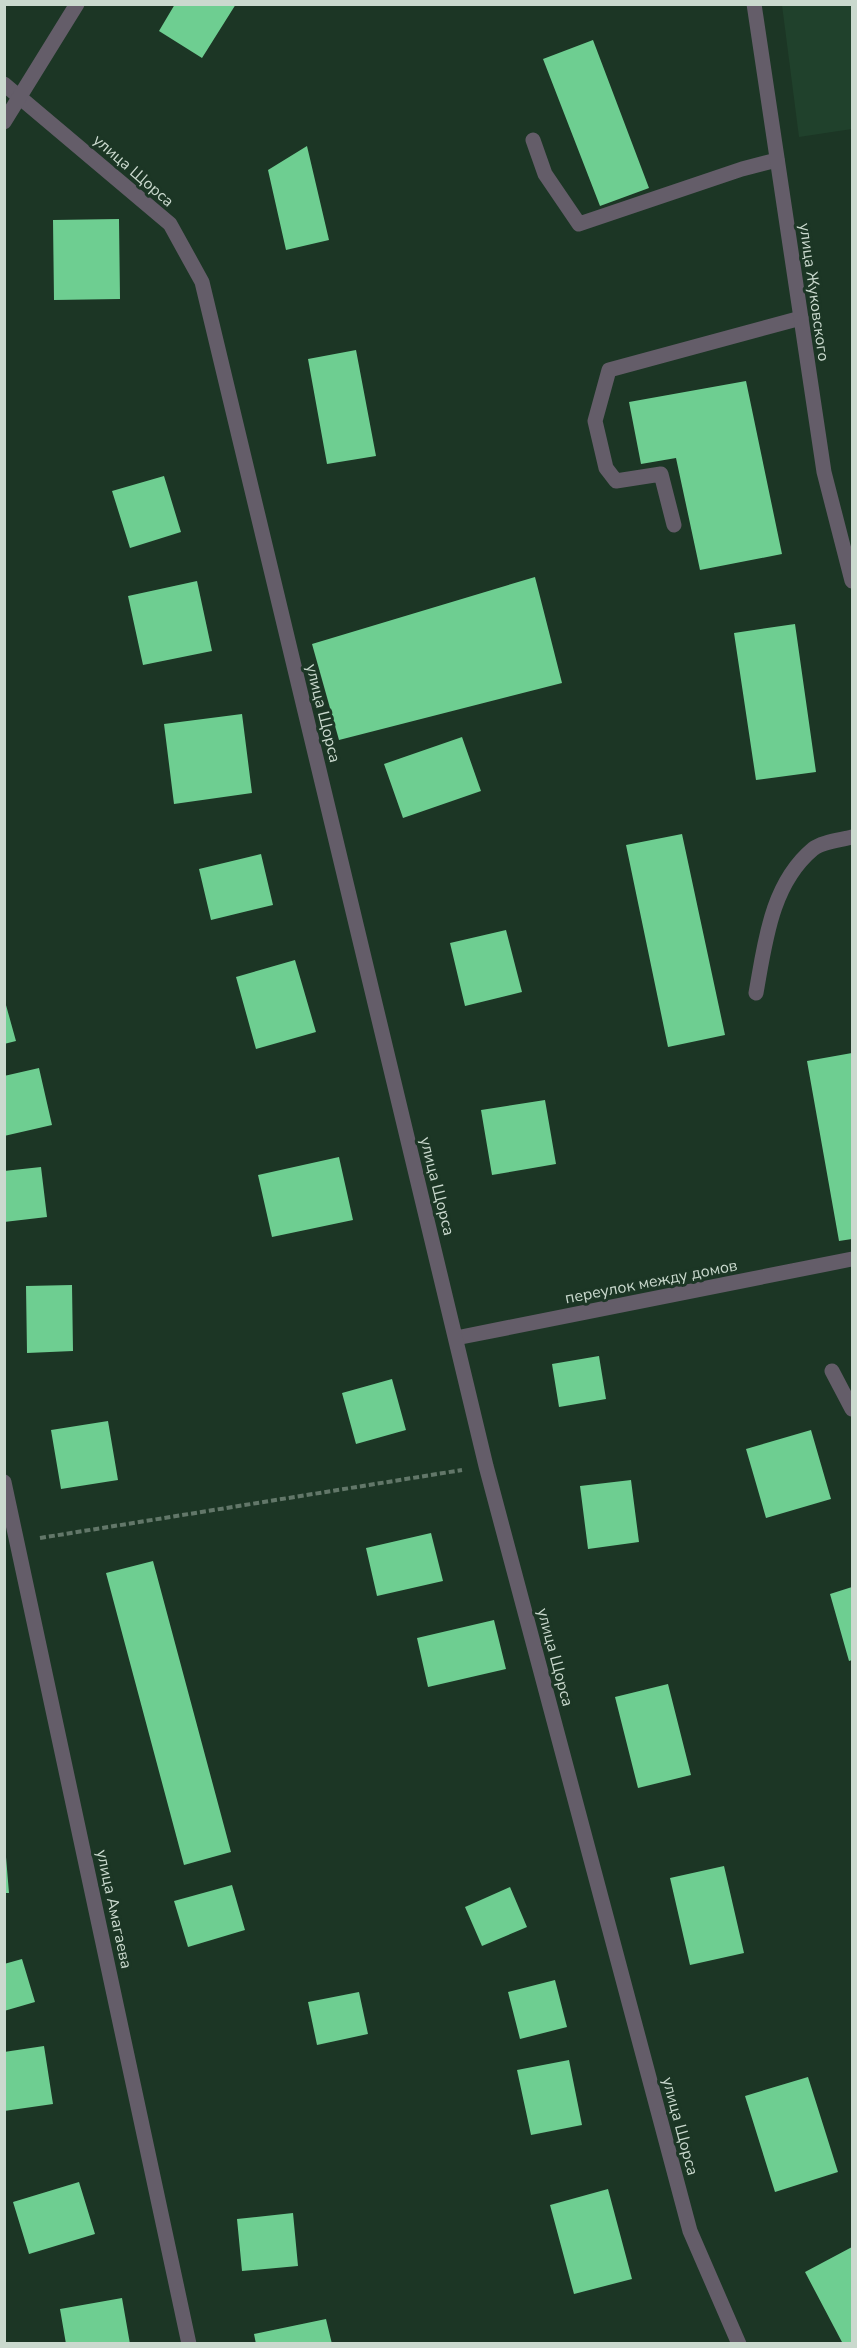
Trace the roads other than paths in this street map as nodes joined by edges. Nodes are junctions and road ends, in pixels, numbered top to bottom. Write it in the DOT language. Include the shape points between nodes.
graph roads {
  1 [pos="77,4"];
  2 [pos="754,4"];
  3 [pos="4,84"];
  4 [pos="20,94"];
  5 [pos="5,121"];
  6 [pos="533,140"];
  7 [pos="777,160"];
  8 [pos="801,318"];
  9 [pos="675,525"];
  10 [pos="852,581"];
  11 [pos="852,837"];
  12 [pos="756,993"];
  13 [pos="852,1259"];
  14 [pos="456,1338"];
  15 [pos="832,1371"];
  16 [pos="852,1409"];
  17 [pos="4,1482"];
  18 [pos="189,2343"];
  19 [pos="739,2343"];
  1 -- 4 [label="street"];
  2 -- 7 [label="street, улица Жуковского"];
  3 -- 4 [label="street, улица Щорса"];
  4 -- 5 [label="street"];
  4 -- 14 [label="street, улица Щорса" via="170,224 202,282"];
  6 -- 7 [label="street" via="545,174 579,224"];
  7 -- 8 [label="street, улица Жуковского"];
  8 -- 9 [label="street" via="609,370 595,421 606,468 616,481 661,474"];
  8 -- 10 [label="street, улица Жуковского" via="824,472"];
  11 -- 12 [label="street" via="814,848 784,884 769,922"];
  13 -- 14 [label="street, переулок между домов"];
  14 -- 19 [label="street, улица Щорса" via="486,1466 690,2231"];
  15 -- 16 [label="street"];
  17 -- 18 [label="street, улица Амагаева"];
}
